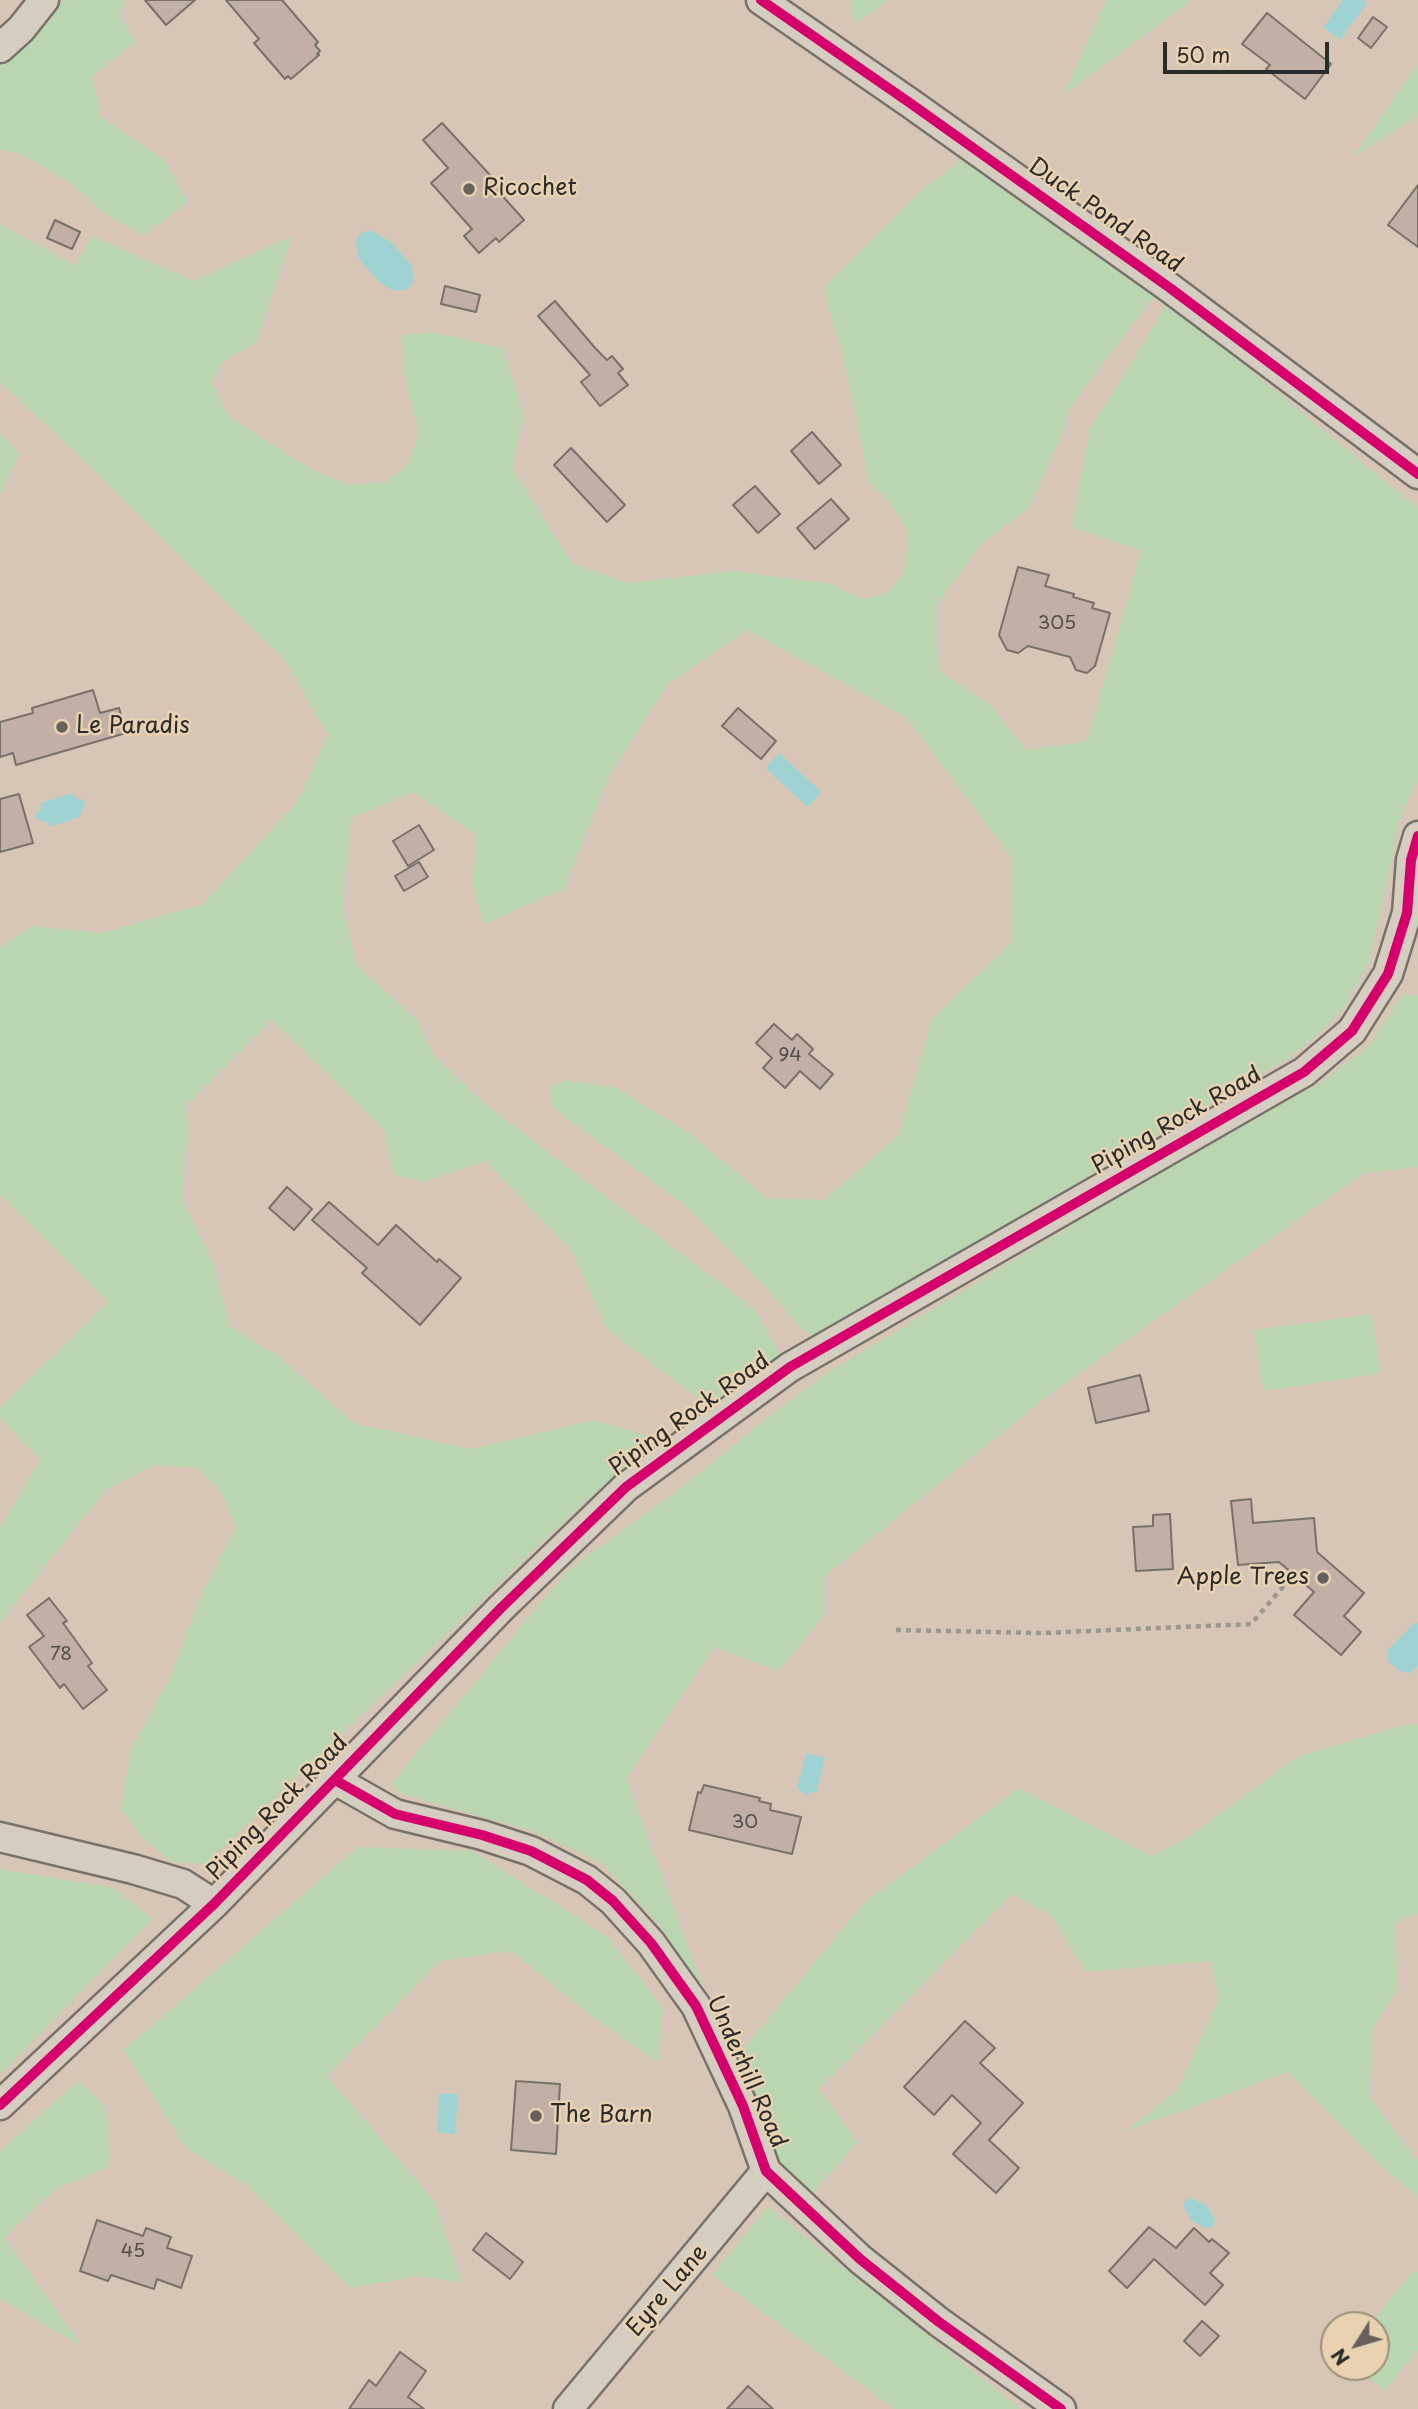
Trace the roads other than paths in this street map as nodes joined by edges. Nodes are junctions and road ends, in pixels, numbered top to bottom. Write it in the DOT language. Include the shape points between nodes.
graph roads {
  1 [pos="44,0"];
  2 [pos="761,0"];
  3 [pos="0,48"];
  4 [pos="1418,474"];
  5 [pos="1418,836"];
  6 [pos="335,1780"];
  7 [pos="0,1837"];
  8 [pos="214,1904"];
  9 [pos="0,2105"];
  10 [pos="766,2171"];
  11 [pos="568,2409"];
  12 [pos="1061,2409"];
  1 -- 3 [label="street"];
  2 -- 4 [label="street, Duck Pond Road" via="1170,288"];
  5 -- 6 [label="street, Piping Rock Road" via="1411,860 1407,913 1388,974 1352,1031 1304,1072 790,1367 626,1487"];
  6 -- 8 [label="street, Piping Rock Road"];
  6 -- 10 [label="street, Underhill Road" via="395,1814 531,1851 587,1880 613,1901 652,1943 696,2006 743,2106"];
  7 -- 8 [label="street" via="183,1884"];
  8 -- 9 [label="street, Piping Rock Road"];
  10 -- 11 [label="street, Eyre Lane"];
  10 -- 12 [label="street, Underhill Road" via="860,2259"];
}
